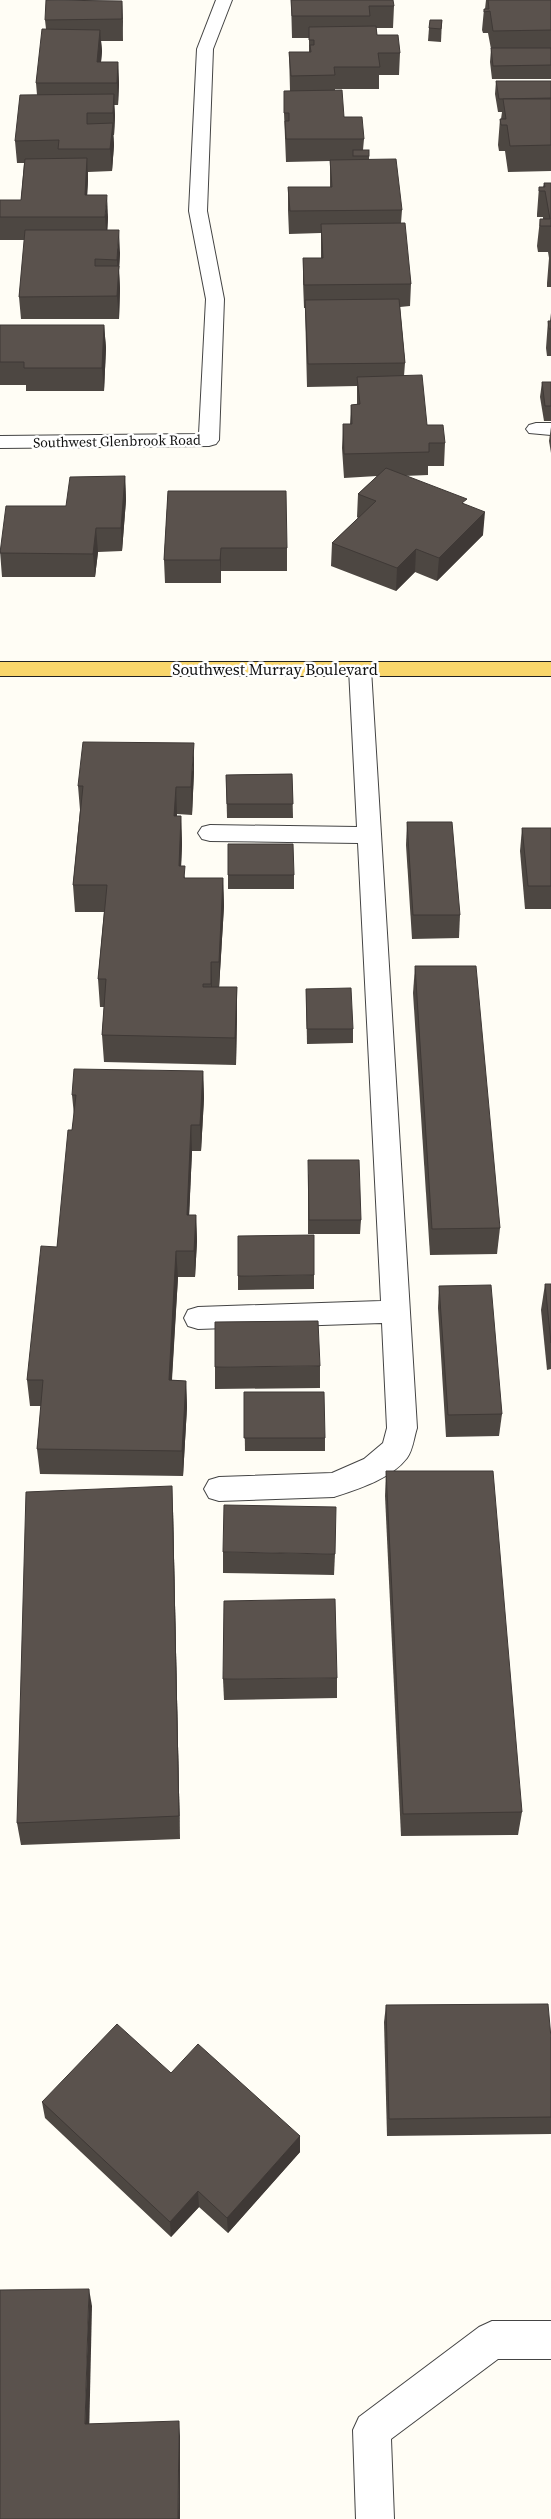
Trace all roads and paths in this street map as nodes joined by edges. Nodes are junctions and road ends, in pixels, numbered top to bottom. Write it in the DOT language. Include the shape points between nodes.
graph roads {
  1 [pos="224,0"];
  2 [pos="0,442"];
  3 [pos="0,669"];
  4 [pos="360,669"];
  5 [pos="551,669"];
  6 [pos="210,833"];
  7 [pos="369,835"];
  8 [pos="395,1312"];
  9 [pos="198,1318"];
  10 [pos="219,1489"];
  11 [pos="551,2340"];
  12 [pos="375,2519"];
  1 -- 2 [label="street, Southwest Glenbrook Road" via="205,49 198,211 215,299 209,440"];
  3 -- 4 [label="main road, Southwest Murray Boulevard"];
  4 -- 5 [label="main road, Southwest Murray Boulevard"];
  4 -- 7 [label="street"];
  6 -- 7 [label="street"];
  7 -- 8 [label="street"];
  8 -- 9 [label="street"];
  8 -- 10 [label="street" via="402,1428 396,1450 374,1468 334,1485"];
  11 -- 12 [label="street" via="492,2340 372,2430"];
}
